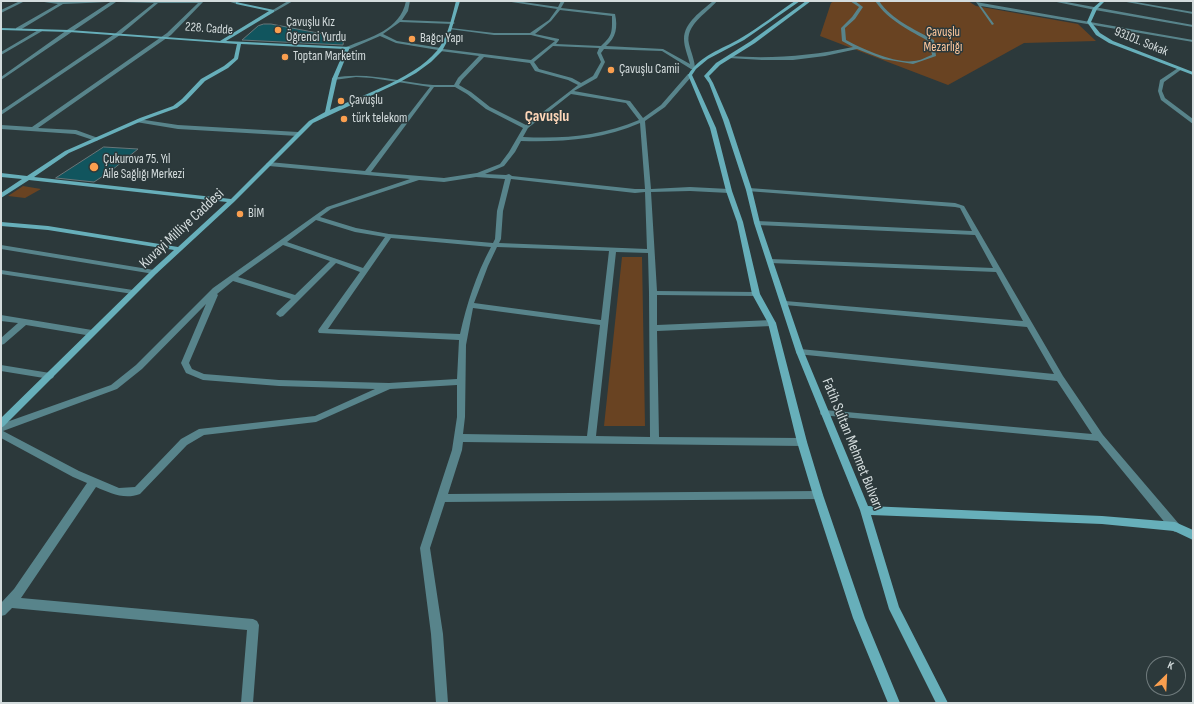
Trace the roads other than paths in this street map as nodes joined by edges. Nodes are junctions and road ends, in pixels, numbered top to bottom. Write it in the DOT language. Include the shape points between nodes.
graph roads {
  1 [pos="22,1"];
  2 [pos="39,1"];
  3 [pos="115,1"];
  4 [pos="158,1"];
  5 [pos="229,1"];
  6 [pos="291,1"];
  7 [pos="408,1"];
  8 [pos="458,1"];
  9 [pos="507,1"];
  10 [pos="563,1"];
  11 [pos="715,1"];
  12 [pos="798,1"];
  13 [pos="809,1"];
  14 [pos="852,1"];
  15 [pos="877,1"];
  16 [pos="1054,1"];
  17 [pos="1103,1"];
  18 [pos="1124,1"];
  19 [pos="63,2"];
  20 [pos="202,2"];
  21 [pos="976,2"];
  22 [pos="1095,8"];
  23 [pos="559,9"];
  24 [pos="273,11"];
  25 [pos="1,12"];
  26 [pos="1193,12"];
  27 [pos="399,21"];
  28 [pos="1089,22"];
  29 [pos="453,23"];
  30 [pos="992,24"];
  31 [pos="1193,26"];
  32 [pos="1,29"];
  33 [pos="18,30"];
  34 [pos="42,30"];
  35 [pos="451,30"];
  36 [pos="69,31"];
  37 [pos="118,34"];
  38 [pos="379,34"];
  39 [pos="531,34"];
  40 [pos="164,37"];
  41 [pos="1193,41"];
  42 [pos="221,42"];
  43 [pos="239,42"];
  44 [pos="552,45"];
  45 [pos="601,47"];
  46 [pos="348,48"];
  47 [pos="857,48"];
  48 [pos="440,50"];
  49 [pos="1,54"];
  50 [pos="483,55"];
  51 [pos="729,57"];
  52 [pos="532,62"];
  53 [pos="693,68"];
  54 [pos="1180,69"];
  55 [pos="690,74"];
  56 [pos="1193,74"];
  57 [pos="1,79"];
  58 [pos="334,79"];
  59 [pos="399,81"];
  60 [pos="582,84"];
  61 [pos="433,86"];
  62 [pos="456,86"];
  63 [pos="570,92"];
  64 [pos="327,112"];
  65 [pos="1,113"];
  66 [pos="642,120"];
  67 [pos="138,121"];
  68 [pos="1193,122"];
  69 [pos="1,127"];
  70 [pos="526,127"];
  71 [pos="33,129"];
  72 [pos="298,134"];
  73 [pos="96,139"];
  74 [pos="520,139"];
  75 [pos="269,164"];
  76 [pos="367,173"];
  77 [pos="1,175"];
  78 [pos="476,175"];
  79 [pos="508,176"];
  80 [pos="28,178"];
  81 [pos="418,178"];
  82 [pos="648,190"];
  83 [pos="729,190"];
  84 [pos="749,190"];
  85 [pos="1,196"];
  86 [pos="232,201"];
  87 [pos="315,218"];
  88 [pos="757,223"];
  89 [pos="1,224"];
  90 [pos="976,233"];
  91 [pos="389,236"];
  92 [pos="281,242"];
  93 [pos="495,245"];
  94 [pos="1,247"];
  95 [pos="178,249"];
  96 [pos="613,249"];
  97 [pos="652,251"];
  98 [pos="335,260"];
  99 [pos="770,261"];
  100 [pos="997,270"];
  101 [pos="364,271"];
  102 [pos="1,272"];
  103 [pos="154,272"];
  104 [pos="232,278"];
  105 [pos="216,290"];
  106 [pos="133,292"];
  107 [pos="654,293"];
  108 [pos="756,294"];
  109 [pos="296,298"];
  110 [pos="785,303"];
  111 [pos="470,305"];
  112 [pos="280,314"];
  113 [pos="1,318"];
  114 [pos="24,322"];
  115 [pos="604,323"];
  116 [pos="772,323"];
  117 [pos="1028,324"];
  118 [pos="654,328"];
  119 [pos="92,333"];
  120 [pos="464,336"];
  121 [pos="1,342"];
  122 [pos="800,352"];
  123 [pos="1,368"];
  124 [pos="50,376"];
  125 [pos="1060,378"];
  126 [pos="462,382"];
  127 [pos="389,386"];
  128 [pos="824,413"];
  129 [pos="1,424"];
  130 [pos="1,428"];
  131 [pos="1,434"];
  132 [pos="458,438"];
  133 [pos="1100,438"];
  134 [pos="590,440"];
  135 [pos="655,441"];
  136 [pos="802,442"];
  137 [pos="94,481"];
  138 [pos="818,494"];
  139 [pos="442,498"];
  140 [pos="865,510"];
  141 [pos="1175,527"];
  142 [pos="1193,535"];
  143 [pos="9,602"];
  144 [pos="1,611"];
  145 [pos="247,703"];
  146 [pos="442,703"];
  147 [pos="894,703"];
  148 [pos="942,703"];
  1 -- 25 [label="street"];
  2 -- 19 [label="street"];
  3 -- 4 [label="street"];
  3 -- 19 [label="street"];
  3 -- 36 [label="street"];
  4 -- 20 [label="street"];
  4 -- 37 [label="street"];
  5 -- 24 [label="street"];
  6 -- 24 [label="street"];
  7 -- 27 [label="street"];
  8 -- 29 [label="street"];
  9 -- 23 [label="street"];
  10 -- 23 [label="street"];
  11 -- 53 [label="street" via="691,25 688,32 686,40"];
  12 -- 53 [label="street"];
  13 -- 51 [label="street"];
  14 -- 47 [label="street" via="861,7 843,28 844,41"];
  15 -- 47 [label="street" via="882,10 932,41 934,56 911,63"];
  16 -- 22 [label="street"];
  17 -- 22 [label="street"];
  18 -- 26 [label="street"];
  19 -- 33 [label="street"];
  20 -- 40 [label="street"];
  21 -- 28 [label="street"];
  21 -- 30 [label="street"];
  22 -- 28 [label="street"];
  22 -- 31 [label="street"];
  23 -- 39 [label="street" via="549,23"];
  23 -- 45 [label="street" via="614,15 612,38"];
  24 -- 42 [label="street"];
  27 -- 29 [label="street"];
  27 -- 38 [label="street"];
  28 -- 41 [label="street"];
  28 -- 54 [label="street, 93101. Sokak" via="1098,34 1111,42"];
  29 -- 35 [label="street"];
  32 -- 33 [label="street, 228. Cadde"];
  33 -- 34 [label="street, 228. Cadde"];
  34 -- 36 [label="street, 228. Cadde"];
  34 -- 49 [label="street"];
  35 -- 39 [label="street"];
  35 -- 48 [label="street"];
  36 -- 37 [label="street, 228. Cadde"];
  36 -- 57 [label="street"];
  37 -- 40 [label="street, 228. Cadde"];
  37 -- 65 [label="street"];
  38 -- 46 [label="street"];
  38 -- 48 [label="street" via="396,42"];
  39 -- 44 [label="street" via="557,40"];
  40 -- 42 [label="street, 228. Cadde"];
  40 -- 71 [label="street"];
  42 -- 43 [label="street, 228. Cadde"];
  43 -- 46 [label="street, 228. Cadde"];
  43 -- 67 [label="street" via="236,58 203,80 184,100 175,107"];
  44 -- 45 [label="street"];
  44 -- 52 [label="street"];
  45 -- 53 [label="street" via="663,50"];
  45 -- 60 [label="street" via="598,53 603,62 598,72 595,77"];
  46 -- 58 [label="street"];
  47 -- 51 [label="street" via="790,59"];
  48 -- 50 [label="street"];
  48 -- 59 [label="street, Kuvayi Milliye Caddesi" via="419,69"];
  50 -- 52 [label="street"];
  50 -- 62 [label="street"];
  51 -- 84 [label="street, Fatih Sultan Mehmet Bulvarı" via="706,76 711,82 726,120"];
  52 -- 60 [label="street" via="537,70"];
  53 -- 55 [label="street"];
  54 -- 56 [label="street, 93101. Sokak"];
  54 -- 68 [label="street" via="1162,81 1160,91 1163,99"];
  55 -- 66 [label="street" via="660,109"];
  55 -- 83 [label="street" via="713,128"];
  58 -- 59 [label="street" via="356,76"];
  58 -- 64 [label="street"];
  59 -- 61 [label="street"];
  59 -- 64 [label="street, Kuvayi Milliye Caddesi"];
  60 -- 63 [label="street"];
  61 -- 62 [label="street"];
  61 -- 76 [label="street"];
  62 -- 70 [label="street" via="469,92 488,108"];
  63 -- 66 [label="street" via="628,102"];
  63 -- 70 [label="street"];
  64 -- 72 [label="street, Kuvayi Milliye Caddesi"];
  66 -- 74 [label="street" via="603,134 565,139"];
  66 -- 82 [label="street"];
  67 -- 72 [label="street" via="178,127"];
  67 -- 73 [label="street"];
  69 -- 71 [label="street"];
  70 -- 74 [label="street"];
  71 -- 73 [label="street" via="76,132"];
  72 -- 75 [label="street, Kuvayi Milliye Caddesi"];
  73 -- 80 [label="street" via="68,152"];
  74 -- 78 [label="street" via="502,165"];
  75 -- 76 [label="street"];
  75 -- 86 [label="street, Kuvayi Milliye Caddesi"];
  76 -- 81 [label="street"];
  77 -- 80 [label="street"];
  78 -- 79 [label="street"];
  78 -- 81 [label="street" via="444,180"];
  79 -- 82 [label="street" via="604,188"];
  79 -- 93 [label="street"];
  80 -- 85 [label="street"];
  80 -- 86 [label="street"];
  81 -- 87 [label="street" via="335,205"];
  82 -- 83 [label="street"];
  82 -- 97 [label="street"];
  83 -- 108 [label="street" via="740,222"];
  84 -- 88 [label="street, Fatih Sultan Mehmet Bulvarı"];
  84 -- 90 [label="street" via="955,205 962,207"];
  86 -- 95 [label="street, Kuvayi Milliye Caddesi"];
  87 -- 91 [label="street" via="355,230"];
  87 -- 92 [label="street"];
  88 -- 90 [label="street"];
  88 -- 99 [label="street, Fatih Sultan Mehmet Bulvarı"];
  89 -- 95 [label="street" via="48,228"];
  90 -- 100 [label="street"];
  91 -- 93 [label="street"];
  91 -- 101 [label="street"];
  92 -- 98 [label="street"];
  92 -- 104 [label="street"];
  93 -- 96 [label="street"];
  93 -- 111 [label="street" via="484,266"];
  94 -- 103 [label="street"];
  95 -- 103 [label="street, Kuvayi Milliye Caddesi"];
  96 -- 97 [label="street"];
  96 -- 115 [label="street"];
  97 -- 107 [label="street"];
  98 -- 101 [label="street"];
  98 -- 109 [label="street"];
  99 -- 100 [label="street"];
  99 -- 110 [label="street, Fatih Sultan Mehmet Bulvarı"];
  100 -- 117 [label="street"];
  101 -- 120 [label="street" via="322,331"];
  102 -- 106 [label="street"];
  103 -- 106 [label="street, Kuvayi Milliye Caddesi"];
  104 -- 105 [label="street"];
  104 -- 109 [label="street"];
  105 -- 127 [label="street" via="185,363 189,371 203,377 279,383"];
  105 -- 130 [label="street" via="139,367 114,387"];
  106 -- 119 [label="street, Kuvayi Milliye Caddesi"];
  107 -- 108 [label="street"];
  107 -- 118 [label="street"];
  108 -- 116 [label="street"];
  109 -- 112 [label="street"];
  110 -- 117 [label="street"];
  110 -- 122 [label="street, Fatih Sultan Mehmet Bulvarı"];
  111 -- 115 [label="street"];
  111 -- 120 [label="street"];
  113 -- 114 [label="street"];
  114 -- 119 [label="street"];
  114 -- 121 [label="street"];
  115 -- 134 [label="street"];
  116 -- 118 [label="street"];
  116 -- 136 [label="street"];
  117 -- 125 [label="street"];
  118 -- 135 [label="street"];
  119 -- 124 [label="street, Kuvayi Milliye Caddesi"];
  120 -- 126 [label="street"];
  122 -- 125 [label="street"];
  122 -- 128 [label="street, Fatih Sultan Mehmet Bulvarı"];
  123 -- 124 [label="street"];
  124 -- 129 [label="street, Kuvayi Milliye Caddesi"];
  125 -- 133 [label="street"];
  126 -- 127 [label="street"];
  126 -- 132 [label="street"];
  127 -- 137 [label="street" via="316,419 202,432 184,442 137,491 119,492"];
  128 -- 133 [label="street"];
  128 -- 140 [label="street, Fatih Sultan Mehmet Bulvarı"];
  131 -- 137 [label="street"];
  132 -- 134 [label="street"];
  132 -- 139 [label="street" via="457,450"];
  133 -- 141 [label="street"];
  134 -- 135 [label="street"];
  135 -- 136 [label="street"];
  136 -- 138 [label="street"];
  137 -- 143 [label="street" via="18,593"];
  138 -- 139 [label="street"];
  138 -- 147 [label="street" via="859,618"];
  139 -- 146 [label="street" via="425,548"];
  140 -- 141 [label="street" via="1102,520"];
  140 -- 148 [label="street, Fatih Sultan Mehmet Bulvarı" via="894,609"];
  141 -- 142 [label="street"];
  143 -- 144 [label="street"];
  143 -- 145 [label="street" via="253,625"];
}
